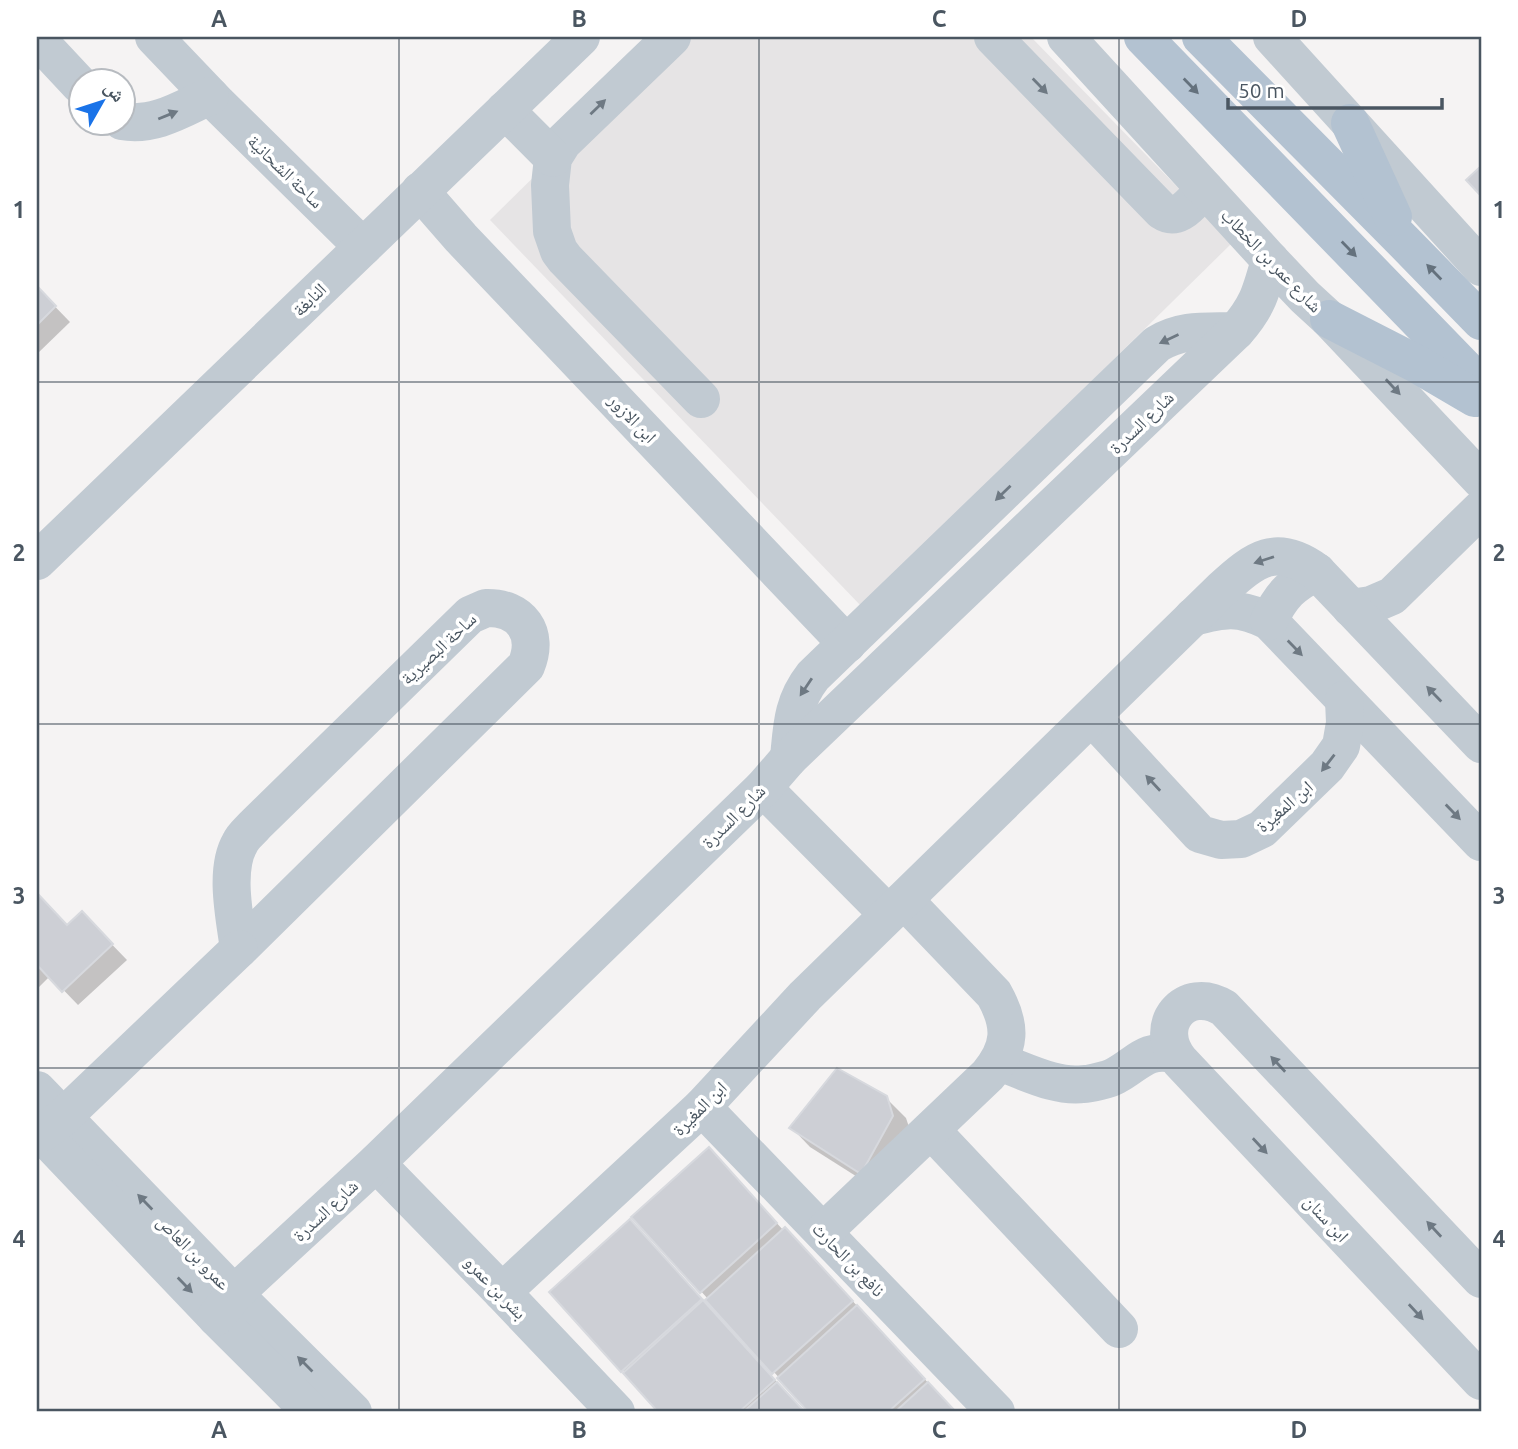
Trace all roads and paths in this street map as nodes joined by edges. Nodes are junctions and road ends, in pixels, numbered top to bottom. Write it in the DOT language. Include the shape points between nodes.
graph roads {
  1 [pos="154,37"];
  2 [pos="581,37"];
  3 [pos="672,37"];
  4 [pos="993,37"];
  5 [pos="1066,37"];
  6 [pos="1143,37"];
  7 [pos="1201,37"];
  8 [pos="37,39"];
  9 [pos="1277,39"];
  10 [pos="66,70"];
  11 [pos="210,96"];
  12 [pos="505,110"];
  13 [pos="136,123"];
  14 [pos="1350,123"];
  15 [pos="553,158"];
  16 [pos="1205,188"];
  17 [pos="420,191"];
  18 [pos="1404,242"];
  19 [pos="363,247"];
  20 [pos="1270,260"];
  21 [pos="1481,267"];
  22 [pos="1317,308"];
  23 [pos="1481,321"];
  24 [pos="1243,323"];
  25 [pos="1481,384"];
  26 [pos="701,398"];
  27 [pos="1481,402"];
  28 [pos="1481,480"];
  29 [pos="1481,509"];
  30 [pos="37,561"];
  31 [pos="1317,572"];
  32 [pos="1392,596"];
  33 [pos="1351,608"];
  34 [pos="1193,617"];
  35 [pos="1269,621"];
  36 [pos="1379,637"];
  37 [pos="847,644"];
  38 [pos="1344,700"];
  39 [pos="1091,717"];
  40 [pos="1481,744"];
  41 [pos="789,758"];
  42 [pos="763,788"];
  43 [pos="1481,842"];
  44 [pos="896,907"];
  45 [pos="239,949"];
  46 [pos="1178,1012"];
  47 [pos="1174,1054"];
  48 [pos="999,1062"];
  49 [pos="1100,1079"];
  50 [pos="37,1090"];
  51 [pos="702,1107"];
  52 [pos="47,1127"];
  53 [pos="931,1130"];
  54 [pos="376,1163"];
  55 [pos="823,1232"];
  56 [pos="1481,1279"];
  57 [pos="502,1292"];
  58 [pos="225,1306"];
  59 [pos="1119,1329"];
  60 [pos="1481,1381"];
  61 [pos="311,1412"];
  62 [pos="354,1412"];
  63 [pos="616,1412"];
  64 [pos="996,1412"];
  1 -- 11 [label="street, ساحة الشحانية"];
  2 -- 12 [label="street, النابغة"];
  15 -- 3 [label="street, one-way" via="563,142"];
  4 -- 16 [label="street, one-way" via="1167,215 1183,211"];
  5 -- 16 [label="street, شارع عمر بن الخطاب"];
  6 -- 25 [label="main road, one-way"];
  7 -- 18 [label="main road"];
  8 -- 10 [label="street"];
  9 -- 14 [label="street"];
  13 -- 11 [label="street, one-way" via="165,117"];
  11 -- 19 [label="street, ساحة الشحانية"];
  12 -- 15 [label="street"];
  12 -- 17 [label="street, النابغة"];
  14 -- 18 [label="main road"];
  14 -- 21 [label="street"];
  15 -- 26 [label="street" via="551,221 559,251"];
  16 -- 20 [label="street, شارع عمر بن الخطاب"];
  17 -- 19 [label="street, النابغة"];
  17 -- 37 [label="street, ابن الازور"];
  23 -- 18 [label="main road, one-way"];
  19 -- 30 [label="street, النابغة"];
  20 -- 22 [label="street, شارع عمر بن الخطاب"];
  20 -- 24 [label="street, شارع السدرة" via="1261,294"];
  22 -- 24 [label="street, شارع السدرة" via="1287,300"];
  22 -- 27 [label="main road"];
  22 -- 28 [label="street, شارع عمر بن الخطاب, one-way"];
  24 -- 37 [label="street, one-way" via="1185,332 1157,344"];
  24 -- 41 [label="street, شارع السدرة"];
  29 -- 32 [label="street"];
  31 -- 33 [label="street, ابن المغيرة"];
  31 -- 34 [label="street, ابن المغيرة, one-way" via="1295,558 1261,559"];
  31 -- 35 [label="street" via="1287,591"];
  32 -- 33 [label="street"];
  32 -- 36 [label="street"];
  33 -- 36 [label="street, ابن المغيرة"];
  34 -- 35 [label="street" via="1238,610"];
  34 -- 39 [label="street, ابن المغيرة"];
  35 -- 38 [label="street, one-way"];
  40 -- 36 [label="street, ابن المغيرة, one-way"];
  37 -- 41 [label="street, one-way" via="804,687 794,713"];
  38 -- 39 [label="street, ابن المغيرة, one-way" via="1341,746 1327,766 1262,829 1241,839 1199,834"];
  38 -- 43 [label="street, one-way"];
  39 -- 44 [label="street, ابن المغيرة"];
  41 -- 42 [label="street, شارع السدرة"];
  42 -- 44 [label="street"];
  42 -- 54 [label="street, شارع السدرة"];
  44 -- 48 [label="street" via="994,994 1005,1021"];
  44 -- 51 [label="street, ابن المغيرة"];
  45 -- 45 [label="street, ساحة البصيرية" via="526,666 530,636 513,613 486,608 470,615 239,843 232,871"];
  45 -- 52 [label="street, ساحة البصيرية"];
  46 -- 47 [label="street" via="1168,1036"];
  46 -- 49 [label="street" via="1142,1032"];
  56 -- 46 [label="street, one-way" via="1224,1008 1200,1000"];
  47 -- 49 [label="street" via="1148,1054 1115,1076"];
  47 -- 60 [label="street, ابن سنان, one-way"];
  48 -- 49 [label="street" via="1069,1084"];
  48 -- 53 [label="street"];
  50 -- 52 [label="street, عمرو بن العاص"];
  51 -- 55 [label="street, نافع بن الحارث"];
  51 -- 57 [label="street, ابن المغيرة"];
  52 -- 58 [label="street, عمرو بن العاص"];
  53 -- 55 [label="street"];
  53 -- 59 [label="street"];
  54 -- 57 [label="street, بشر بن عمرو"];
  54 -- 58 [label="street, شارع السدرة"];
  55 -- 64 [label="street, نافع بن الحارث"];
  57 -- 63 [label="street, بشر بن عمرو"];
  58 -- 61 [label="street, عمرو بن العاص"];
  62 -- 58 [label="street, عمرو بن العاص, one-way"];
}
